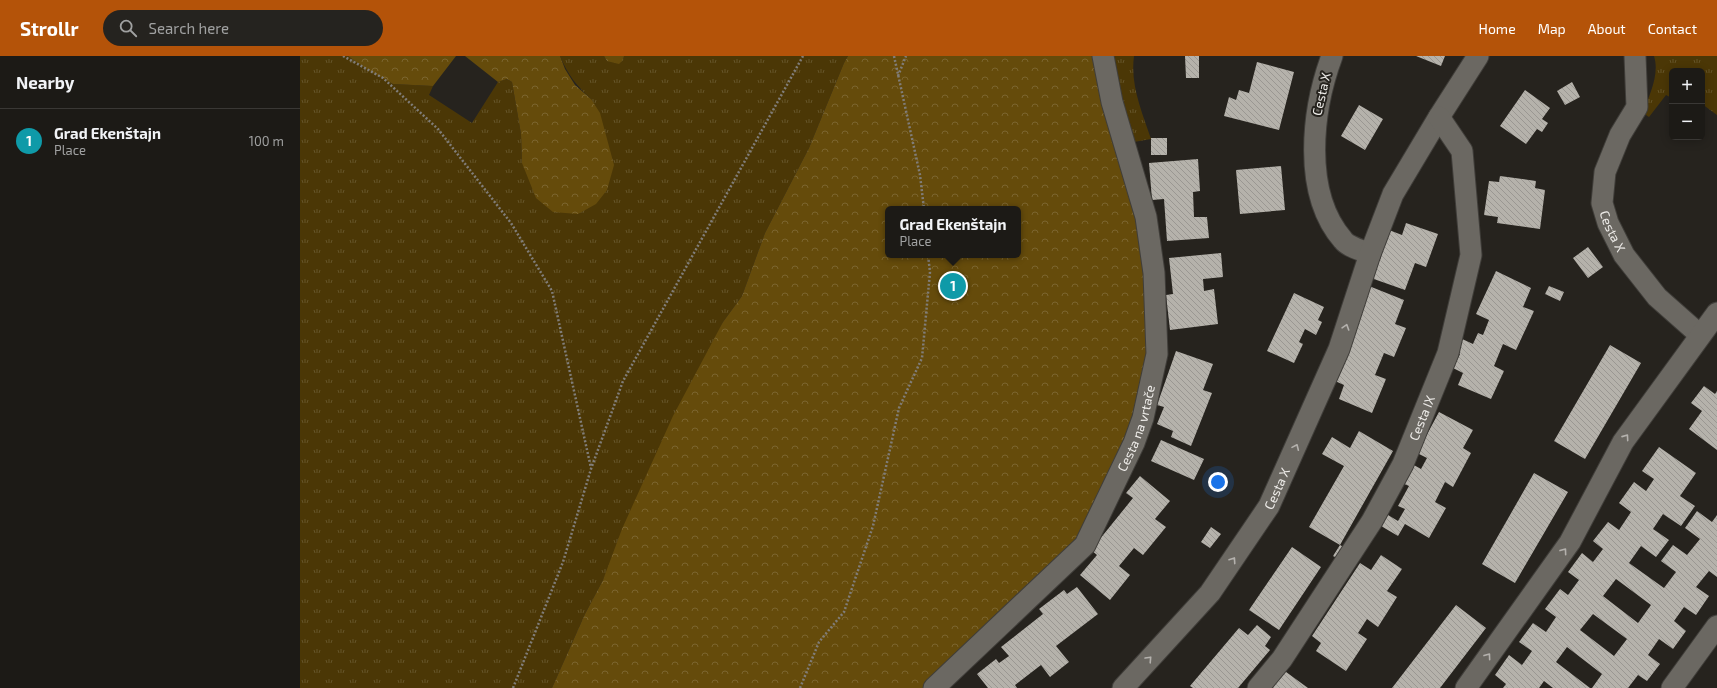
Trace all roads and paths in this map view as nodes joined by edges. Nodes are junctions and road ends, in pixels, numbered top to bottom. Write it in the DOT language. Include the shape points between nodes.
graph roads {
  1 [pos="343,56"];
  2 [pos="803,56"];
  3 [pos="894,56"];
  4 [pos="906,56"];
  5 [pos="1103,56"];
  6 [pos="1332,56"];
  7 [pos="1478,56"];
  8 [pos="1635,56"];
  9 [pos="898,76"];
  10 [pos="1439,117"];
  11 [pos="924,206"];
  12 [pos="1370,254"];
  13 [pos="928,258"];
  14 [pos="1717,313"];
  15 [pos="1700,335"];
  16 [pos="592,469"];
  17 [pos="1717,626"];
  18 [pos="513,688"];
  19 [pos="800,688"];
  20 [pos="934,688"];
  21 [pos="1123,688"];
  22 [pos="1258,688"];
  23 [pos="1466,688"];
  24 [pos="1672,688"];
  1 -- 16 [label="path" via="383,78 438,129 511,223 552,291"];
  2 -- 16 [label="path" via="623,381"];
  3 -- 9 [label="path"];
  4 -- 9 [label="path"];
  5 -- 20 [label="street, Cesta na vrtače" via="1112,102 1146,217 1154,273 1156,354 1143,418 1134,443 1084,545"];
  6 -- 12 [label="street, Cesta X" via="1315,122 1316,177 1326,215 1344,242"];
  7 -- 10 [label="street, Cesta X"];
  8 -- 15 [label="street, Cesta X" via="1637,107 1620,135 1605,172 1602,203 1608,223 1624,255 1657,297"];
  9 -- 11 [label="path" via="920,175"];
  10 -- 12 [label="street, Cesta X" via="1393,194"];
  10 -- 22 [label="street, Cesta IX" via="1462,151 1471,256 1448,353 1403,464 1372,521 1282,659"];
  21 -- 12 [label="street, Cesta X, one-way" via="1210,593 1269,506 1339,349"];
  13 -- 19 [label="path" via="930,272 922,358 899,408 874,526 844,612 819,642"];
  14 -- 15 [label="street"];
  23 -- 15 [label="street, one-way" via="1570,542 1623,442"];
  16 -- 18 [label="path" via="563,562"];
  17 -- 24 [label="street"];
}
